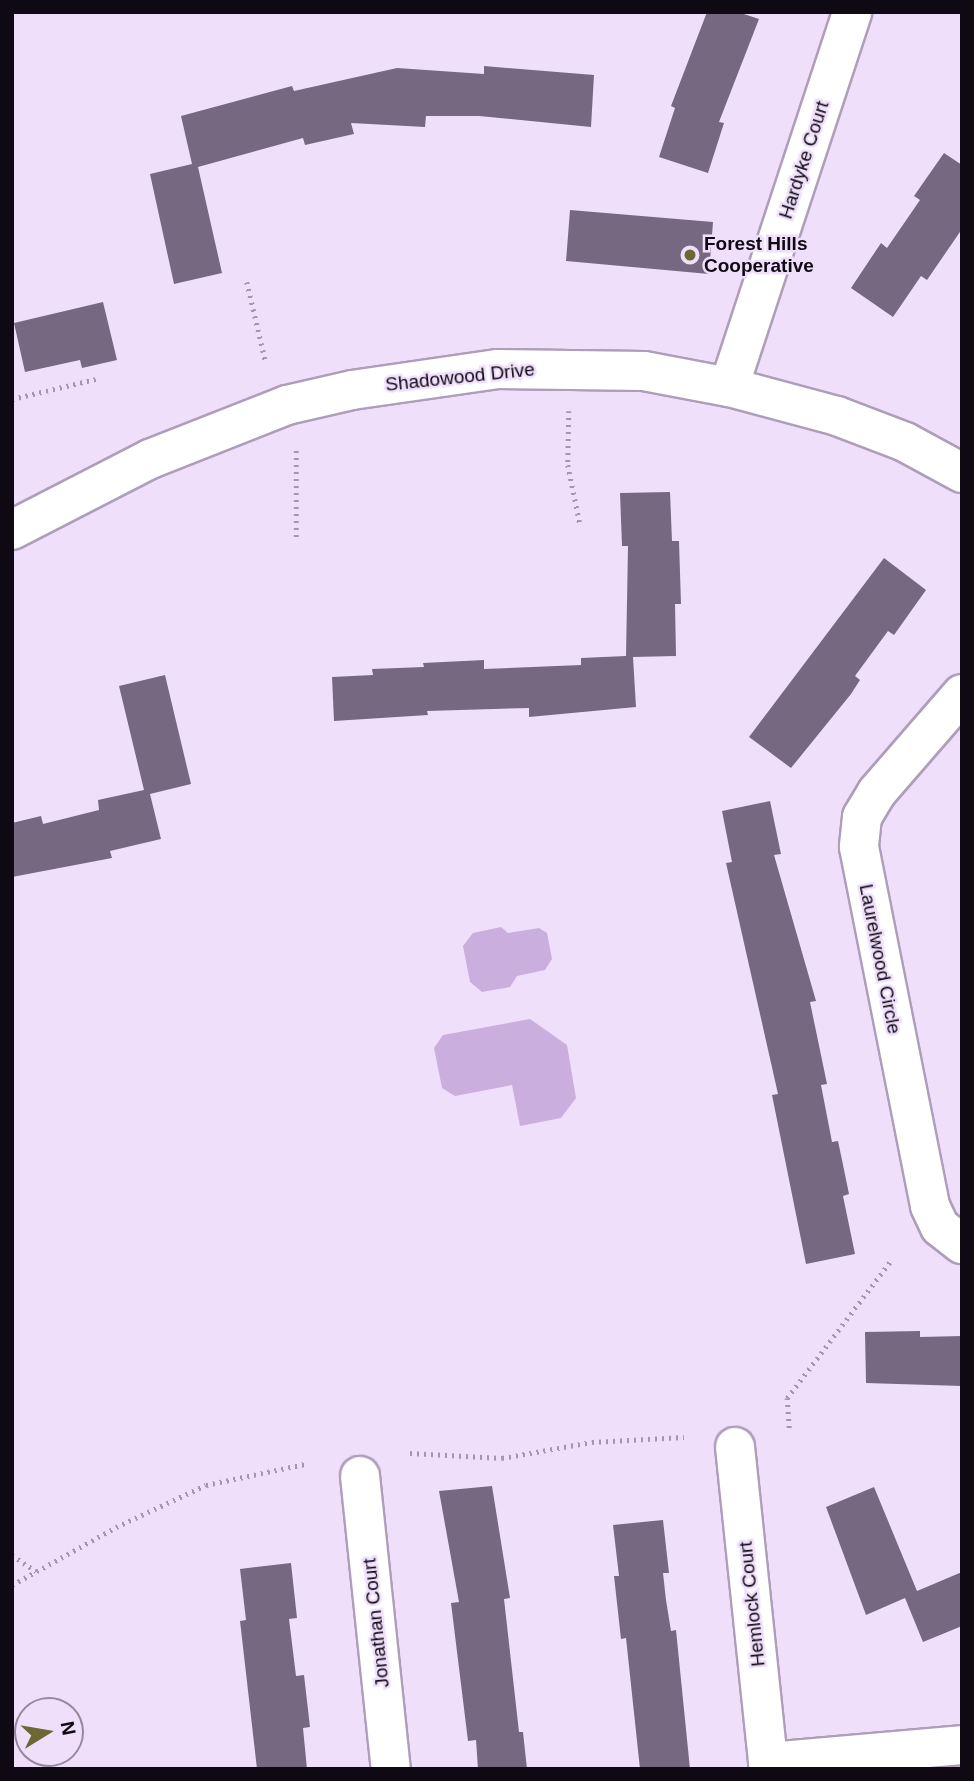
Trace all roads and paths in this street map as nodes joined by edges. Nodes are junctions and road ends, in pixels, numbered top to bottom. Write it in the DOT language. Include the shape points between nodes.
graph roads {
  1 [pos="852,12"];
  2 [pos="247,282"];
  3 [pos="266,363"];
  4 [pos="100,379"];
  5 [pos="729,387"];
  6 [pos="12,400"];
  7 [pos="569,411"];
  8 [pos="296,446"];
  9 [pos="962,473"];
  10 [pos="580,524"];
  11 [pos="12,530"];
  12 [pos="296,537"];
  13 [pos="962,694"];
  14 [pos="962,1244"];
  15 [pos="892,1259"];
  16 [pos="789,1428"];
  17 [pos="684,1437"];
  18 [pos="735,1447"];
  19 [pos="410,1453"];
  20 [pos="305,1464"];
  21 [pos="360,1476"];
  22 [pos="12,1555"];
  23 [pos="36,1572"];
  24 [pos="12,1585"];
  25 [pos="962,1745"];
  26 [pos="768,1765"];
  27 [pos="391,1769"];
  1 -- 5 [label="street, Hardyke Court"];
  2 -- 3 [label="path"];
  4 -- 6 [label="path"];
  5 -- 9 [label="street, Shadowood Drive" via="837,416 905,442"];
  5 -- 11 [label="street, Shadowood Drive" via="644,371 571,367 498,369 352,390 286,405 214,429"];
  7 -- 10 [label="path" via="568,465"];
  8 -- 12 [label="path"];
  13 -- 14 [label="street, Laurelwood Circle" via="877,792 862,817 859,847 930,1206 940,1227"];
  15 -- 16 [label="path" via="787,1398"];
  17 -- 19 [label="path" via="592,1443 502,1458"];
  18 -- 26 [label="street, Hemlock Court"];
  20 -- 23 [label="path" via="206,1485 116,1527"];
  21 -- 27 [label="street, Jonathan Court"];
  22 -- 23 [label="path"];
  23 -- 24 [label="path"];
  25 -- 26 [label="street, Hemlock Court"];
}
